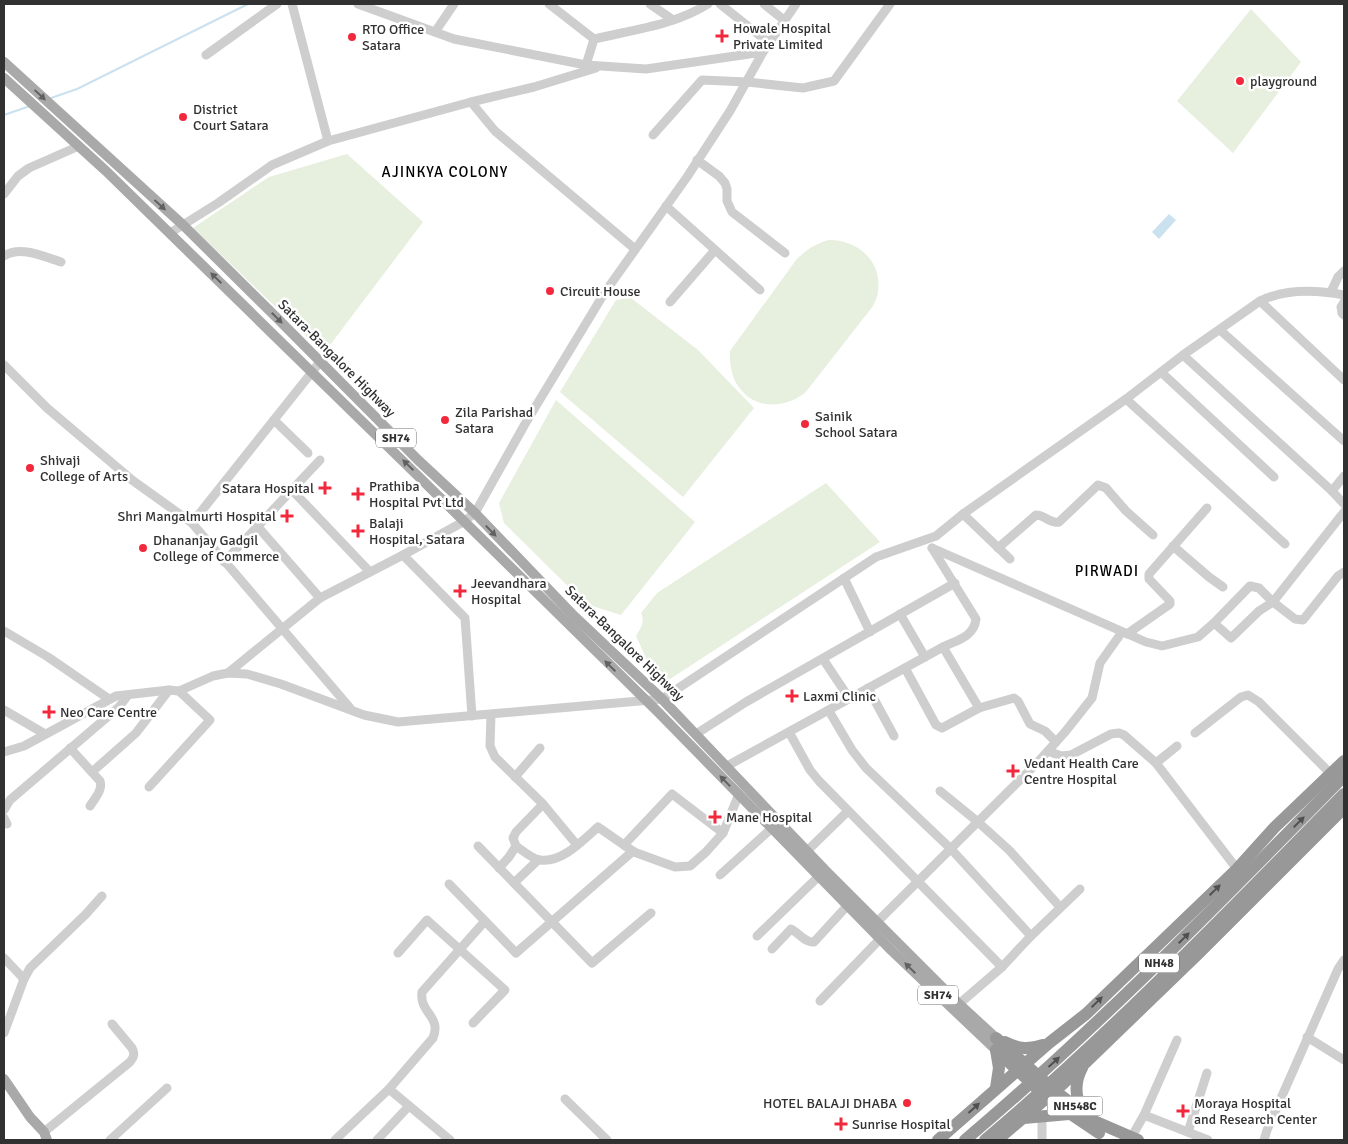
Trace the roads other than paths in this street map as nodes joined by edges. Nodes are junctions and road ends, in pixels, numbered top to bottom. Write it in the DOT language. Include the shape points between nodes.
graph roads {
  1 [pos="278,4"];
  2 [pos="292,4"];
  3 [pos="358,4"];
  4 [pos="454,4"];
  5 [pos="549,4"];
  6 [pos="650,4"];
  7 [pos="708,4"];
  8 [pos="720,4"];
  9 [pos="764,4"];
  10 [pos="796,4"];
  11 [pos="890,4"];
  12 [pos="673,20"];
  13 [pos="784,20"];
  14 [pos="435,32"];
  15 [pos="594,39"];
  16 [pos="769,43"];
  17 [pos="763,52"];
  18 [pos="206,55"];
  19 [pos="4,62"];
  20 [pos="586,65"];
  21 [pos="601,66"];
  22 [pos="4,78"];
  23 [pos="747,82"];
  24 [pos="471,102"];
  25 [pos="653,135"];
  26 [pos="328,142"];
  27 [pos="79,146"];
  28 [pos="697,160"];
  29 [pos="4,194"];
  30 [pos="666,206"];
  31 [pos="183,225"];
  32 [pos="170,233"];
  33 [pos="635,249"];
  34 [pos="715,250"];
  35 [pos="785,254"];
  36 [pos="4,256"];
  37 [pos="61,262"];
  38 [pos="1344,271"];
  39 [pos="760,290"];
  40 [pos="1331,292"];
  41 [pos="1344,295"];
  42 [pos="1260,301"];
  43 [pos="670,302"];
  44 [pos="1344,302"];
  45 [pos="1344,315"];
  46 [pos="1220,330"];
  47 [pos="1183,356"];
  48 [pos="320,362"];
  49 [pos="4,365"];
  50 [pos="312,372"];
  51 [pos="1161,372"];
  52 [pos="1344,380"];
  53 [pos="1126,399"];
  54 [pos="274,420"];
  55 [pos="1344,441"];
  56 [pos="308,453"];
  57 [pos="320,460"];
  58 [pos="1344,476"];
  59 [pos="1274,477"];
  60 [pos="291,489"];
  61 [pos="1332,492"];
  62 [pos="1344,504"];
  63 [pos="1207,508"];
  64 [pos="1344,512"];
  65 [pos="475,513"];
  66 [pos="963,514"];
  67 [pos="463,522"];
  68 [pos="192,524"];
  69 [pos="258,526"];
  70 [pos="1153,535"];
  71 [pos="927,539"];
  72 [pos="1285,544"];
  73 [pos="1174,546"];
  74 [pos="932,548"];
  75 [pos="998,548"];
  76 [pos="403,555"];
  77 [pos="1010,559"];
  78 [pos="224,562"];
  79 [pos="370,572"];
  80 [pos="1344,572"];
  81 [pos="844,578"];
  82 [pos="955,583"];
  83 [pos="1223,588"];
  84 [pos="320,598"];
  85 [pos="1274,602"];
  86 [pos="900,614"];
  87 [pos="1214,623"];
  88 [pos="282,629"];
  89 [pos="4,630"];
  90 [pos="870,632"];
  91 [pos="1125,633"];
  92 [pos="943,647"];
  93 [pos="925,657"];
  94 [pos="823,659"];
  95 [pos="904,668"];
  96 [pos="228,672"];
  97 [pos="868,688"];
  98 [pos="169,690"];
  99 [pos="179,691"];
  100 [pos="128,695"];
  101 [pos="662,698"];
  102 [pos="849,698"];
  103 [pos="109,699"];
  104 [pos="646,700"];
  105 [pos="978,708"];
  106 [pos="4,710"];
  107 [pos="351,710"];
  108 [pos="829,711"];
  109 [pos="491,715"];
  110 [pos="472,716"];
  111 [pos="788,732"];
  112 [pos="1195,733"];
  113 [pos="45,734"];
  114 [pos="696,734"];
  115 [pos="894,736"];
  116 [pos="1056,742"];
  117 [pos="1177,746"];
  118 [pos="70,748"];
  119 [pos="540,748"];
  120 [pos="1048,751"];
  121 [pos="4,752"];
  122 [pos="1344,761"];
  123 [pos="1156,762"];
  124 [pos="726,766"];
  125 [pos="92,772"];
  126 [pos="1338,775"];
  127 [pos="516,776"];
  128 [pos="149,787"];
  129 [pos="940,792"];
  130 [pos="739,794"];
  131 [pos="1344,794"];
  132 [pos="543,804"];
  133 [pos="90,806"];
  134 [pos="1344,808"];
  135 [pos="4,810"];
  136 [pos="848,811"];
  137 [pos="978,822"];
  138 [pos="772,828"];
  139 [pos="723,833"];
  140 [pos="572,838"];
  141 [pos="624,845"];
  142 [pos="478,846"];
  143 [pos="516,846"];
  144 [pos="951,849"];
  145 [pos="633,851"];
  146 [pos="806,851"];
  147 [pos="538,860"];
  148 [pos="499,868"];
  149 [pos="1237,868"];
  150 [pos="720,875"];
  151 [pos="819,876"];
  152 [pos="918,882"];
  153 [pos="514,883"];
  154 [pos="449,884"];
  155 [pos="1080,889"];
  156 [pos="102,896"];
  157 [pos="847,906"];
  158 [pos="1060,907"];
  159 [pos="651,913"];
  160 [pos="485,921"];
  161 [pos="552,922"];
  162 [pos="873,925"];
  163 [pos="757,936"];
  164 [pos="1031,936"];
  165 [pos="880,939"];
  166 [pos="460,949"];
  167 [pos="772,949"];
  168 [pos="398,953"];
  169 [pos="4,958"];
  170 [pos="1344,960"];
  171 [pos="1002,967"];
  172 [pos="24,979"];
  173 [pos="820,1001"];
  174 [pos="959,1004"];
  175 [pos="473,1023"];
  176 [pos="112,1024"];
  177 [pos="4,1033"];
  178 [pos="1307,1037"];
  179 [pos="1177,1040"];
  180 [pos="1049,1043"];
  181 [pos="996,1044"];
  182 [pos="1344,1060"];
  183 [pos="1085,1063"];
  184 [pos="1021,1067"];
  185 [pos="1207,1073"];
  186 [pos="4,1079"];
  187 [pos="167,1088"];
  188 [pos="996,1088"];
  189 [pos="389,1089"];
  190 [pos="1051,1095"];
  191 [pos="565,1099"];
  192 [pos="409,1106"];
  193 [pos="1069,1114"];
  194 [pos="1042,1115"];
  195 [pos="1144,1115"];
  196 [pos="1023,1118"];
  197 [pos="1094,1120"];
  198 [pos="951,1128"];
  199 [pos="1188,1132"];
  200 [pos="46,1136"];
  201 [pos="1135,1139"];
  202 [pos="110,1140"];
  203 [pos="335,1140"];
  204 [pos="378,1140"];
  205 [pos="450,1140"];
  206 [pos="607,1140"];
  207 [pos="938,1140"];
  208 [pos="964,1140"];
  209 [pos="985,1140"];
  210 [pos="997,1140"];
  211 [pos="1042,1140"];
  212 [pos="1116,1140"];
  213 [pos="1208,1140"];
  214 [pos="1264,1140"];
  1 -- 18 [label="street"];
  2 -- 26 [label="street"];
  3 -- 14 [label="street"];
  4 -- 14 [label="street"];
  5 -- 15 [label="street"];
  6 -- 12 [label="street"];
  7 -- 12 [label="street"];
  8 -- 16 [label="street"];
  9 -- 13 [label="street"];
  10 -- 13 [label="street"];
  11 -- 23 [label="street" via="834,81 803,88"];
  12 -- 15 [label="street"];
  13 -- 16 [label="street"];
  14 -- 20 [label="street"];
  15 -- 20 [label="street"];
  16 -- 17 [label="street"];
  17 -- 21 [label="street" via="646,70"];
  17 -- 23 [label="street"];
  19 -- 31 [label="main road, Satara-Bangalore Highway / SH74, one-way"];
  20 -- 21 [label="street"];
  21 -- 24 [label="street"];
  22 -- 27 [label="main road, Satara-Bangalore Highway / SH74"];
  23 -- 25 [label="street" via="702,80"];
  23 -- 28 [label="street"];
  24 -- 26 [label="street"];
  24 -- 33 [label="street" via="495,131"];
  26 -- 31 [label="street" via="272,165"];
  27 -- 29 [label="street" via="29,168"];
  27 -- 32 [label="main road, Satara-Bangalore Highway / SH74"];
  28 -- 30 [label="street"];
  28 -- 35 [label="street" via="725,183 732,212"];
  30 -- 33 [label="street"];
  30 -- 34 [label="street"];
  31 -- 32 [label="street"];
  31 -- 48 [label="main road, Satara-Bangalore Highway / SH74, one-way"];
  50 -- 32 [label="main road, Satara-Bangalore Highway / SH74, one-way"];
  33 -- 65 [label="street" via="570,348"];
  34 -- 39 [label="street"];
  34 -- 43 [label="street"];
  36 -- 37 [label="street" via="32,252"];
  38 -- 40 [label="street"];
  40 -- 41 [label="street"];
  40 -- 42 [label="street" via="1311,291 1272,296"];
  42 -- 46 [label="street"];
  42 -- 52 [label="street"];
  44 -- 45 [label="street"];
  46 -- 47 [label="street"];
  46 -- 55 [label="street"];
  47 -- 51 [label="street"];
  47 -- 61 [label="street"];
  48 -- 50 [label="street"];
  48 -- 65 [label="main road, Satara-Bangalore Highway / SH74"];
  49 -- 68 [label="street" via="47,408 132,480"];
  50 -- 54 [label="street"];
  67 -- 50 [label="main road, Satara-Bangalore Highway / SH74, one-way"];
  51 -- 53 [label="street"];
  51 -- 59 [label="street"];
  53 -- 66 [label="street"];
  53 -- 72 [label="street"];
  54 -- 56 [label="street"];
  54 -- 68 [label="street"];
  57 -- 60 [label="street"];
  58 -- 61 [label="street"];
  60 -- 69 [label="street"];
  60 -- 79 [label="street"];
  61 -- 62 [label="street"];
  63 -- 73 [label="street"];
  64 -- 85 [label="street"];
  65 -- 67 [label="street"];
  65 -- 101 [label="main road, Satara-Bangalore Highway / SH74, one-way" via="574,616"];
  66 -- 71 [label="street" via="936,536"];
  66 -- 75 [label="street"];
  67 -- 76 [label="street"];
  104 -- 67 [label="main road, Satara-Bangalore Highway / SH74, one-way"];
  68 -- 78 [label="street"];
  69 -- 78 [label="street"];
  69 -- 84 [label="street"];
  70 -- 75 [label="street" via="1106,488 1098,485 1059,522 1036,515"];
  71 -- 74 [label="street"];
  71 -- 81 [label="street" via="876,557"];
  73 -- 83 [label="street"];
  73 -- 91 [label="street" via="1148,576 1170,604"];
  74 -- 82 [label="street"];
  74 -- 91 [label="street"];
  75 -- 77 [label="street"];
  76 -- 79 [label="street"];
  76 -- 110 [label="street" via="465,618"];
  78 -- 88 [label="street"];
  79 -- 84 [label="street"];
  80 -- 85 [label="street" via="1304,620 1295,619"];
  81 -- 90 [label="street"];
  81 -- 101 [label="street"];
  82 -- 86 [label="street"];
  82 -- 92 [label="street" via="976,619 975,625 969,635"];
  84 -- 88 [label="street"];
  85 -- 87 [label="street" via="1259,611 1231,638"];
  85 -- 87 [label="street" via="1259,588 1250,586"];
  86 -- 90 [label="street"];
  86 -- 93 [label="street"];
  87 -- 91 [label="street" via="1198,637 1162,646"];
  88 -- 96 [label="street"];
  88 -- 107 [label="street"];
  89 -- 103 [label="street"];
  90 -- 94 [label="street"];
  91 -- 116 [label="street" via="1100,663 1092,698"];
  92 -- 93 [label="street"];
  92 -- 105 [label="street"];
  93 -- 95 [label="street"];
  94 -- 102 [label="street"];
  94 -- 114 [label="street"];
  95 -- 97 [label="street"];
  95 -- 105 [label="street" via="938,727 942,728"];
  96 -- 99 [label="street"];
  96 -- 107 [label="street" via="281,684"];
  97 -- 102 [label="street"];
  97 -- 115 [label="street"];
  98 -- 99 [label="street"];
  98 -- 100 [label="street"];
  98 -- 125 [label="street" via="136,733"];
  99 -- 128 [label="street" via="210,720"];
  100 -- 103 [label="street"];
  100 -- 118 [label="street" via="119,707"];
  101 -- 104 [label="street"];
  101 -- 114 [label="main road, Satara-Bangalore Highway / SH74"];
  102 -- 108 [label="street"];
  103 -- 113 [label="street"];
  104 -- 109 [label="street"];
  130 -- 104 [label="main road, Satara-Bangalore Highway / SH74, one-way"];
  105 -- 116 [label="street" via="1014,698 1030,724 1046,731"];
  106 -- 113 [label="street"];
  107 -- 110 [label="street" via="398,722"];
  108 -- 111 [label="street"];
  108 -- 144 [label="street" via="866,768"];
  109 -- 110 [label="street"];
  109 -- 127 [label="street" via="490,746 496,759"];
  111 -- 124 [label="street"];
  111 -- 136 [label="street" via="810,770"];
  112 -- 126 [label="street" via="1241,697 1248,696 1259,702"];
  113 -- 121 [label="street" via="24,746"];
  114 -- 124 [label="main road, Satara-Bangalore Highway / SH74"];
  116 -- 120 [label="street"];
  117 -- 123 [label="street"];
  118 -- 125 [label="street"];
  118 -- 135 [label="street" via="10,800"];
  119 -- 127 [label="street"];
  120 -- 123 [label="street" via="1061,756 1071,755 1119,733"];
  120 -- 137 [label="street"];
  122 -- 126 [label="highway"];
  123 -- 149 [label="street"];
  124 -- 146 [label="main road, Satara-Bangalore Highway / SH74"];
  125 -- 133 [label="street" via="102,785"];
  126 -- 149 [label="highway" via="1274,828"];
  208 -- 126 [label="highway, NH48, one-way, bridge" via="1097,1022 1184,938"];
  127 -- 132 [label="street"];
  129 -- 137 [label="street"];
  130 -- 138 [label="main road, Satara-Bangalore Highway / SH74"];
  130 -- 139 [label="street"];
  131 -- 209 [label="highway, NH48, bridge" via="1193,947"];
  132 -- 140 [label="street"];
  132 -- 143 [label="street" via="516,832 513,838"];
  134 -- 183 [label="highway"];
  136 -- 146 [label="street"];
  136 -- 152 [label="street"];
  137 -- 144 [label="street"];
  137 -- 158 [label="street" via="1009,850"];
  138 -- 150 [label="street"];
  138 -- 151 [label="main road, Satara-Bangalore Highway / SH74"];
  139 -- 141 [label="street" via="672,794"];
  139 -- 145 [label="street" via="690,866 675,867"];
  140 -- 141 [label="street" via="598,827"];
  140 -- 147 [label="street" via="554,860"];
  141 -- 145 [label="street"];
  142 -- 148 [label="street"];
  143 -- 147 [label="street"];
  143 -- 148 [label="street"];
  144 -- 152 [label="street"];
  144 -- 164 [label="street"];
  145 -- 161 [label="street"];
  146 -- 162 [label="main road, Satara-Bangalore Highway / SH74"];
  147 -- 153 [label="street"];
  148 -- 153 [label="street"];
  180 -- 149 [label="highway, one-way" via="1086,1014"];
  151 -- 157 [label="main road, Satara-Bangalore Highway / SH74"];
  151 -- 163 [label="street"];
  152 -- 162 [label="street"];
  152 -- 171 [label="street"];
  153 -- 161 [label="street"];
  154 -- 160 [label="street"];
  155 -- 158 [label="street"];
  156 -- 172 [label="street" via="40,956"];
  157 -- 162 [label="main road, Satara-Bangalore Highway / SH74"];
  157 -- 167 [label="street" via="814,942 791,929"];
  158 -- 164 [label="street"];
  159 -- 161 [label="street" via="592,963"];
  160 -- 161 [label="street" via="516,953"];
  160 -- 166 [label="street"];
  162 -- 165 [label="main road, Satara-Bangalore Highway / SH74"];
  162 -- 174 [label="main road, Satara-Bangalore Highway / SH74"];
  164 -- 171 [label="street"];
  165 -- 173 [label="street"];
  181 -- 165 [label="main road, Satara-Bangalore Highway / SH74, one-way"];
  166 -- 168 [label="street" via="427,920"];
  166 -- 175 [label="street" via="505,990"];
  166 -- 189 [label="street" via="422,992 422,1004 435,1022 433,1038"];
  169 -- 172 [label="street"];
  170 -- 178 [label="street"];
  171 -- 174 [label="street"];
  172 -- 177 [label="street"];
  174 -- 181 [label="main road, Satara-Bangalore Highway / SH74"];
  176 -- 200 [label="street" via="132,1048 133,1057"];
  178 -- 182 [label="street"];
  178 -- 214 [label="street"];
  179 -- 195 [label="street"];
  180 -- 181 [label="highway" via="1022,1049"];
  180 -- 184 [label="highway"];
  181 -- 184 [label="highway, Satara-Bangalore Highway / SH74"];
  181 -- 188 [label="highway" via="999,1068"];
  183 -- 190 [label="highway"];
  183 -- 197 [label="highway" via="1079,1073 1076,1096"];
  184 -- 188 [label="highway"];
  184 -- 190 [label="highway, NH548C"];
  185 -- 199 [label="street"];
  186 -- 200 [label="main road"];
  187 -- 202 [label="street"];
  198 -- 188 [label="highway, one-way"];
  189 -- 192 [label="street"];
  189 -- 203 [label="street"];
  190 -- 193 [label="highway, NH548C"];
  190 -- 196 [label="highway"];
  190 -- 197 [label="highway, NH548C"];
  191 -- 206 [label="street"];
  192 -- 204 [label="street"];
  192 -- 205 [label="street"];
  193 -- 194 [label="highway"];
  193 -- 212 [label="highway, NH548C"];
  194 -- 196 [label="highway"];
  194 -- 211 [label="street"];
  195 -- 199 [label="street"];
  195 -- 201 [label="street"];
  196 -- 210 [label="highway"];
  197 -- 201 [label="highway, NH548C"];
  198 -- 207 [label="highway"];
  198 -- 208 [label="highway"];
  199 -- 213 [label="street"];
}
